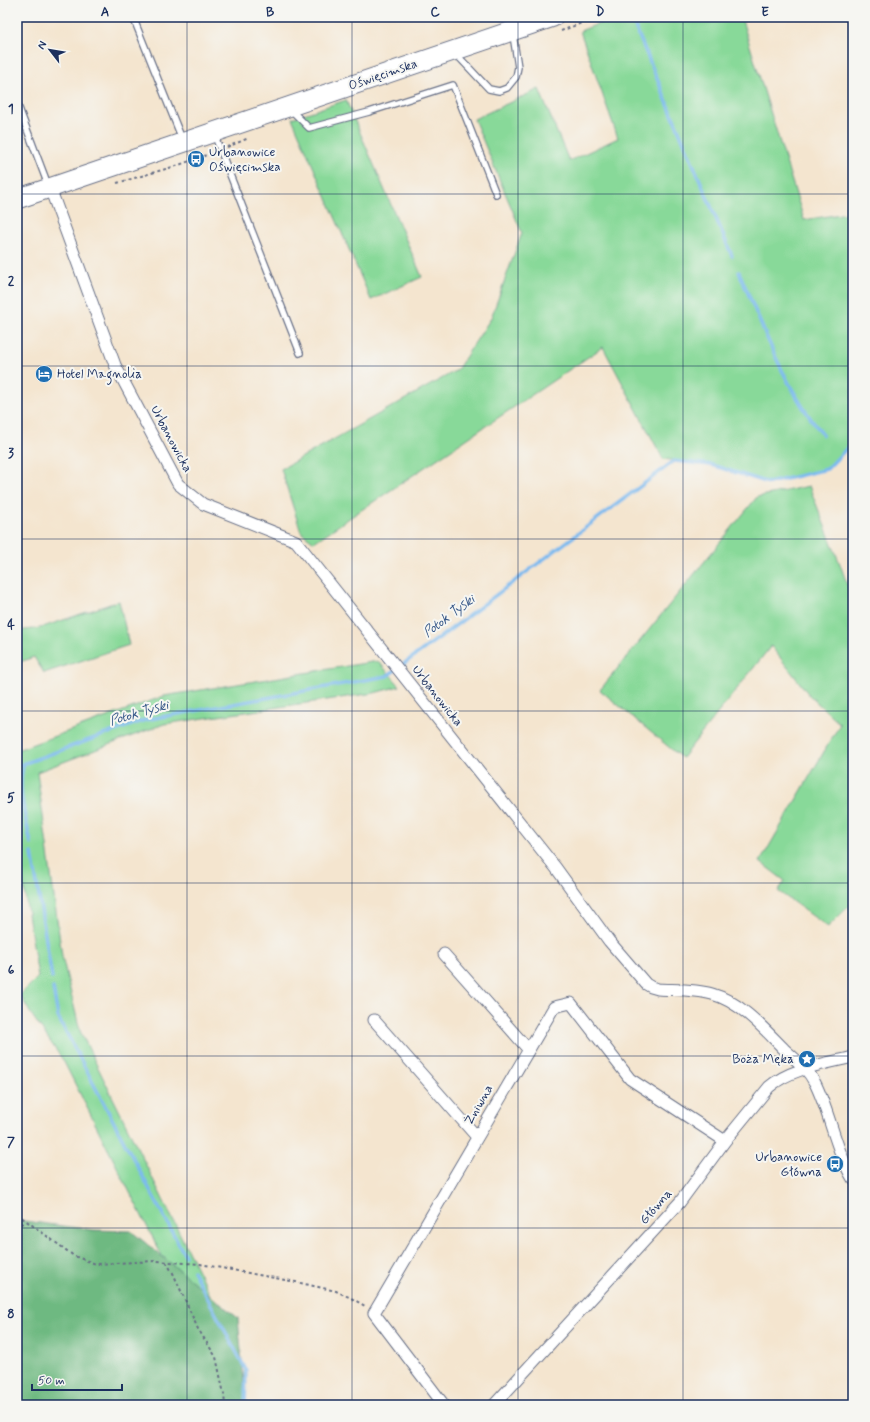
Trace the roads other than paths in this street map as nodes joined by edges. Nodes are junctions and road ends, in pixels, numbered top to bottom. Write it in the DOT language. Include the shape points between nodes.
graph roads {
  1 [pos="133,17"];
  2 [pos="552,17"];
  3 [pos="512,31"];
  4 [pos="453,51"];
  5 [pos="17,103"];
  6 [pos="288,107"];
  7 [pos="213,132"];
  8 [pos="183,143"];
  9 [pos="50,188"];
  10 [pos="496,194"];
  11 [pos="17,199"];
  12 [pos="300,353"];
  13 [pos="444,954"];
  14 [pos="374,1020"];
  15 [pos="528,1049"];
  16 [pos="853,1057"];
  17 [pos="805,1069"];
  18 [pos="477,1137"];
  19 [pos="724,1141"];
  20 [pos="853,1179"];
  21 [pos="444,1405"];
  22 [pos="494,1405"];
  1 -- 8 [label="lane"];
  2 -- 3 [label="highway, Oświęcimska"];
  3 -- 4 [label="highway, Oświęcimska"];
  3 -- 4 [label="lane" via="518,67 516,77 507,88 499,91 489,89"];
  4 -- 6 [label="highway, Oświęcimska"];
  5 -- 9 [label="lane"];
  6 -- 7 [label="highway, Oświęcimska"];
  6 -- 10 [label="lane" via="309,128 453,85"];
  7 -- 8 [label="highway, Oświęcimska"];
  7 -- 12 [label="lane"];
  8 -- 9 [label="highway, Oświęcimska"];
  9 -- 11 [label="highway, Oświęcimska"];
  9 -- 17 [label="street, Urbanowicka" via="115,365 178,484 203,504 296,541 556,868 609,941 646,984 658,989 699,991 724,999 758,1024"];
  13 -- 15 [label="street"];
  14 -- 18 [label="street"];
  15 -- 18 [label="street, Żniwna"];
  15 -- 19 [label="street, Żniwna" via="554,1007 571,1003 630,1079"];
  16 -- 17 [label="street, Główna"];
  17 -- 19 [label="street, Główna" via="777,1080"];
  17 -- 20 [label="street, Urbanowicka" via="814,1082"];
  18 -- 21 [label="street, Żniwna" via="374,1313"];
  19 -- 22 [label="street, Główna" via="680,1202"];
}
